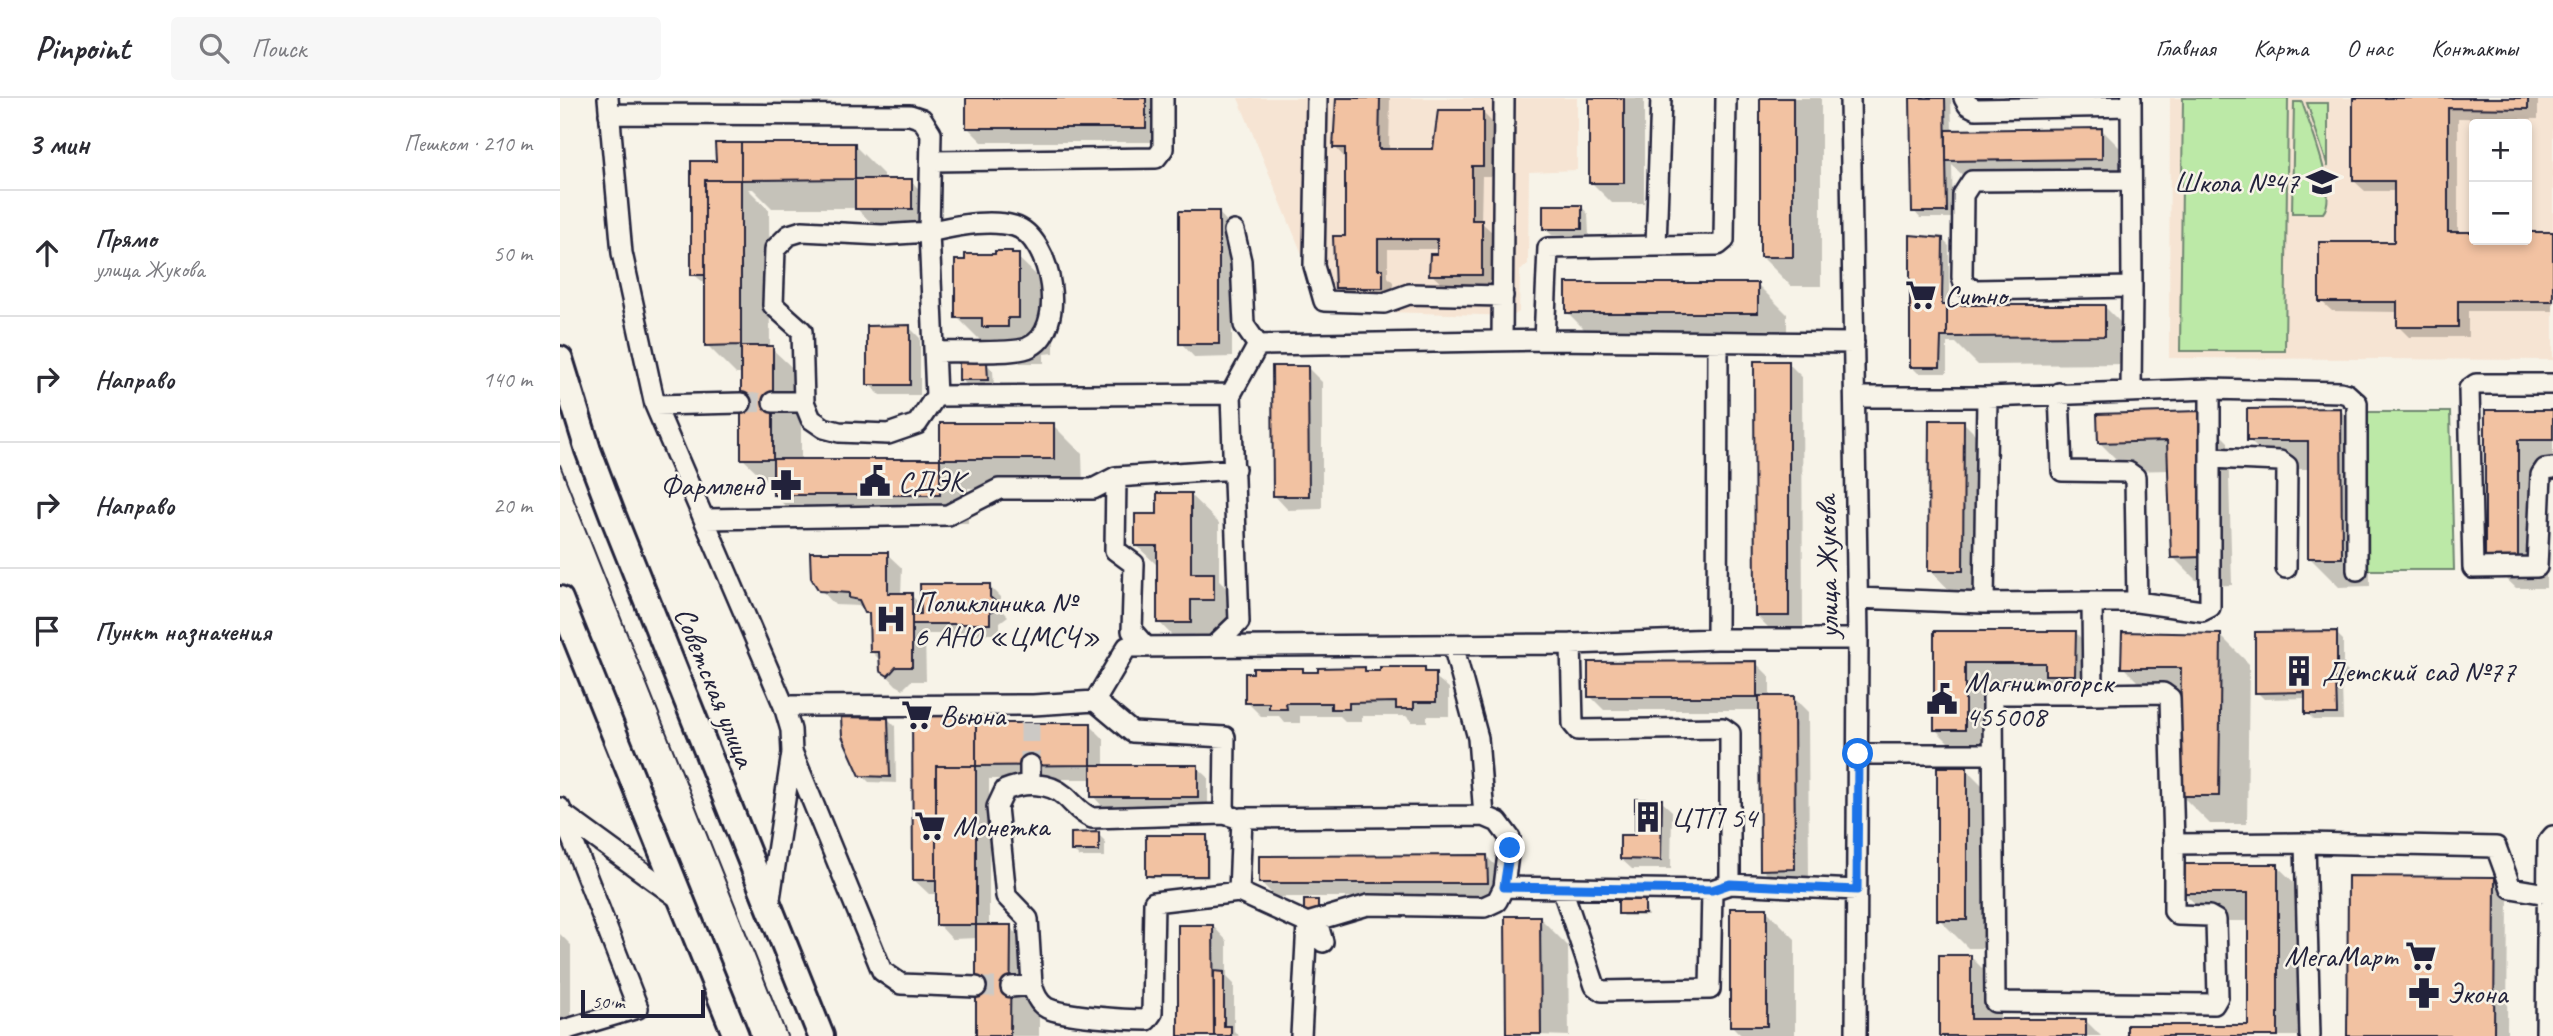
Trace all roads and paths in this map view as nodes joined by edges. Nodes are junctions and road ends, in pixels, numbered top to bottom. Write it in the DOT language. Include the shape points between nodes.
graph roads {
  1 [pos="1163,98"];
  2 [pos="1317,98"];
  3 [pos="1504,98"];
  4 [pos="1661,98"];
  5 [pos="1726,98"];
  6 [pos="1850,98"];
  7 [pos="1964,98"];
  8 [pos="2131,102"];
  9 [pos="609,106"];
  10 [pos="933,161"];
  11 [pos="2130,180"];
  12 [pos="1234,231"];
  13 [pos="929,232"];
  14 [pos="1656,246"];
  15 [pos="2132,286"];
  16 [pos="1503,296"];
  17 [pos="1544,340"];
  18 [pos="1502,341"];
  19 [pos="1718,343"];
  20 [pos="1854,343"];
  21 [pos="1258,345"];
  22 [pos="936,352"];
  23 [pos="560,359"];
  24 [pos="2553,384"];
  25 [pos="2210,388"];
  26 [pos="2131,391"];
  27 [pos="2059,393"];
  28 [pos="1231,394"];
  29 [pos="936,396"];
  30 [pos="1855,397"];
  31 [pos="1987,397"];
  32 [pos="772,402"];
  33 [pos="804,402"];
  34 [pos="741,403"];
  35 [pos="655,405"];
  36 [pos="2210,458"];
  37 [pos="2553,468"];
  38 [pos="1235,469"];
  39 [pos="1116,477"];
  40 [pos="705,519"];
  41 [pos="2286,568"];
  42 [pos="2357,570"];
  43 [pos="1857,597"];
  44 [pos="560,599"];
  45 [pos="2092,602"];
  46 [pos="2137,602"];
  47 [pos="1984,603"];
  48 [pos="1717,639"];
  49 [pos="1858,639"];
  50 [pos="1571,644"];
  51 [pos="1453,645"];
  52 [pos="1214,646"];
  53 [pos="1146,647"];
  54 [pos="2093,694"];
  55 [pos="1095,701"];
  56 [pos="784,706"];
  57 [pos="792,753"];
  58 [pos="1858,754"];
  59 [pos="1993,754"];
  60 [pos="561,812"];
  61 [pos="1233,816"];
  62 [pos="1484,816"];
  63 [pos="2553,836"];
  64 [pos="2174,844"];
  65 [pos="2305,844"];
  66 [pos="1504,887"];
  67 [pos="1721,887"];
  68 [pos="1563,888"];
  69 [pos="1857,890"];
  70 [pos="1239,892"];
  71 [pos="2547,894"];
  72 [pos="681,901"];
  73 [pos="769,905"];
  74 [pos="1312,923"];
  75 [pos="1323,942"];
  76 [pos="1032,985"];
  77 [pos="976,987"];
  78 [pos="1011,987"];
  79 [pos="2549,996"];
  80 [pos="564,1036"];
  81 [pos="736,1036"];
  82 [pos="821,1036"];
  83 [pos="1301,1036"];
  84 [pos="1856,1036"];
  85 [pos="2310,1036"];
  86 [pos="2546,1036"];
  1 -- 10 [label="street" via="1163,149 1156,158"];
  2 -- 16 [label="street" via="1314,266 1324,301 1384,303 1409,294"];
  3 -- 16 [label="street"];
  4 -- 14 [label="street"];
  5 -- 14 [label="street" via="1724,240 1718,245"];
  6 -- 20 [label="street, улица Жукова"];
  7 -- 8 [label="street" via="1976,109"];
  8 -- 11 [label="street"];
  9 -- 10 [label="street" via="910,114 922,119 932,133"];
  9 -- 35 [label="street" via="622,253"];
  10 -- 13 [label="street"];
  11 -- 15 [label="street"];
  11 -- 15 [label="street" via="1972,181 1963,195 1962,276 1965,286 1975,290"];
  12 -- 21 [label="street" via="1241,261 1244,325"];
  13 -- 22 [label="street"];
  13 -- 22 [label="street" via="962,224 1014,226 1030,236 1051,282 1051,324 1040,340 1026,348"];
  13 -- 33 [label="street" via="802,231 789,235 775,249 773,305 802,331"];
  14 -- 17 [label="street" via="1548,248"];
  15 -- 26 [label="street"];
  16 -- 18 [label="street"];
  17 -- 18 [label="street"];
  17 -- 19 [label="street"];
  18 -- 21 [label="street"];
  19 -- 20 [label="street"];
  19 -- 48 [label="street"];
  20 -- 30 [label="street, улица Жукова"];
  21 -- 28 [label="street"];
  22 -- 29 [label="street"];
  23 -- 73 [label="main road, Советская улица" via="612,516"];
  24 -- 37 [label="street" via="2476,384 2469,389 2473,568 2537,567 2540,475"];
  25 -- 26 [label="street"];
  25 -- 36 [label="street"];
  25 -- 42 [label="street" via="2340,392 2353,397 2357,403"];
  26 -- 27 [label="street"];
  27 -- 31 [label="street"];
  27 -- 46 [label="street" via="2062,471 2128,472 2135,477"];
  28 -- 29 [label="street"];
  28 -- 38 [label="street"];
  29 -- 33 [label="street" via="917,424 888,434 824,428 811,419"];
  30 -- 31 [label="street"];
  30 -- 43 [label="street, улица Жукова"];
  31 -- 47 [label="street"];
  32 -- 33 [label="street"];
  34 -- 35 [label="street"];
  35 -- 40 [label="street"];
  36 -- 41 [label="street" via="2286,463"];
  36 -- 46 [label="street" via="2210,607 2202,611"];
  38 -- 39 [label="street"];
  38 -- 52 [label="street" via="1239,622"];
  39 -- 40 [label="street" via="1093,489 999,489 948,515"];
  39 -- 53 [label="street" via="1115,550 1133,564 1132,631"];
  40 -- 56 [label="street"];
  43 -- 47 [label="street"];
  43 -- 49 [label="street, улица Жукова"];
  44 -- 72 [label="main road"];
  45 -- 46 [label="street"];
  45 -- 47 [label="street"];
  45 -- 54 [label="street"];
  48 -- 49 [label="street"];
  48 -- 50 [label="street"];
  49 -- 58 [label="street, улица Жукова"];
  50 -- 51 [label="street"];
  50 -- 67 [label="street" via="1573,724 1578,730 1729,730"];
  51 -- 52 [label="street"];
  51 -- 62 [label="street" via="1478,738"];
  52 -- 53 [label="street"];
  53 -- 55 [label="street" via="1127,647"];
  54 -- 59 [label="street" via="1997,695 1992,702"];
  54 -- 64 [label="street" via="2163,693 2169,698"];
  55 -- 56 [label="street" via="1031,714"];
  55 -- 61 [label="street" via="1132,732 1225,737"];
  56 -- 57 [label="street"];
  57 -- 73 [label="street"];
  57 -- 77 [label="street" via="882,971 901,984"];
  58 -- 59 [label="street"];
  58 -- 69 [label="street, улица Жукова"];
  59 -- 64 [label="street" via="1993,997 1998,1004 2216,1003 2216,920 2174,911"];
  60 -- 72 [label="street"];
  60 -- 80 [label="street" via="638,1008 564,1030"];
  61 -- 62 [label="street"];
  61 -- 70 [label="street"];
  61 -- 76 [label="street" via="1092,818 1030,775 1006,790 997,807 1007,898 1029,921"];
  62 -- 66 [label="street" via="1498,822 1510,838"];
  63 -- 71 [label="street" via="2548,842"];
  64 -- 65 [label="street"];
  65 -- 71 [label="street" via="2493,846 2500,852 2511,888"];
  65 -- 85 [label="street"];
  66 -- 68 [label="street"];
  66 -- 74 [label="street" via="1497,901 1483,907 1368,905"];
  67 -- 68 [label="street"];
  67 -- 68 [label="street" via="1710,989 1602,991 1595,986"];
  67 -- 69 [label="street"];
  69 -- 84 [label="street, улица Жукова"];
  70 -- 74 [label="street"];
  70 -- 76 [label="street" via="1159,900 1153,905 1152,1013 1147,1020 1046,1007"];
  71 -- 79 [label="street"];
  72 -- 81 [label="main road"];
  73 -- 82 [label="main road, Советская улица"];
  74 -- 75 [label="street"];
  74 -- 83 [label="street"];
  76 -- 78 [label="street"];
  79 -- 86 [label="street"];
}
